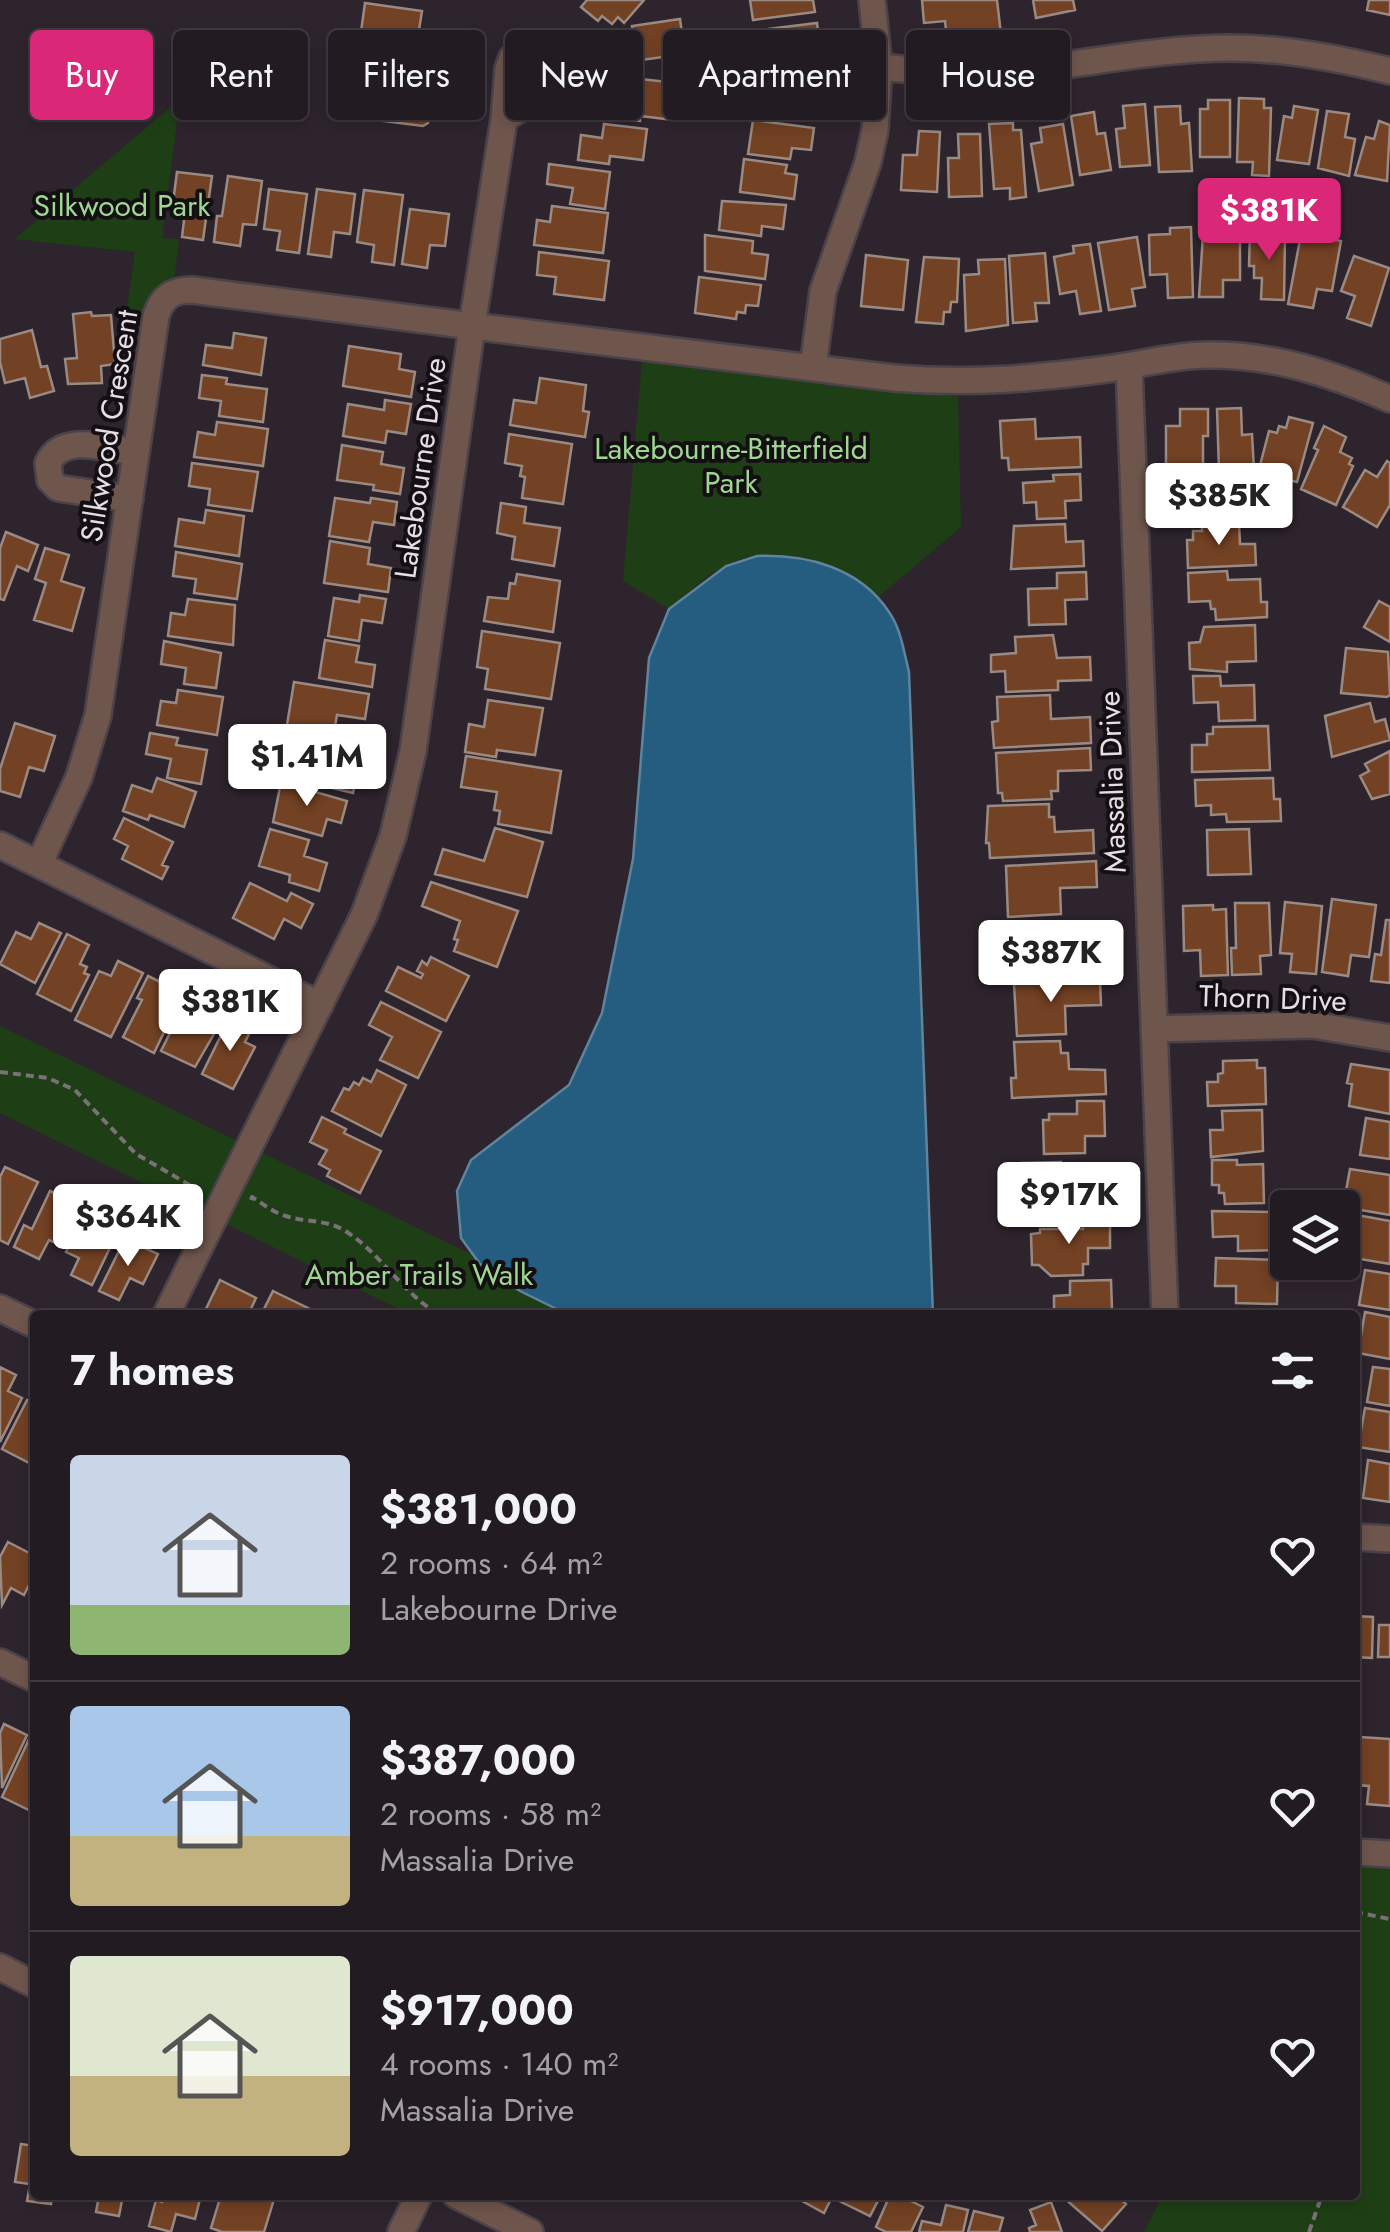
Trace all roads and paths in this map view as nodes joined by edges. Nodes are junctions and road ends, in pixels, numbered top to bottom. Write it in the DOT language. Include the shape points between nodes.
graph roads {
  1 [pos="872,0"];
  2 [pos="876,30"];
  3 [pos="886,67"];
  4 [pos="1390,71"];
  5 [pos="504,119"];
  6 [pos="876,120"];
  7 [pos="472,326"];
  8 [pos="1129,366"];
  9 [pos="813,368"];
  10 [pos="1390,400"];
  11 [pos="136,452"];
  12 [pos="130,499"];
  13 [pos="0,844"];
  14 [pos="39,864"];
  15 [pos="320,1005"];
  16 [pos="1154,1029"];
  17 [pos="1390,1038"];
  18 [pos="0,1308"];
  19 [pos="168,1310"];
  20 [pos="1164,1310"];
  21 [pos="30,1323"];
  22 [pos="1360,1537"];
  23 [pos="1390,1539"];
  24 [pos="0,1662"];
  25 [pos="30,1677"];
  26 [pos="1360,1852"];
  27 [pos="1390,1854"];
  28 [pos="1360,1913"];
  29 [pos="1390,1919"];
  30 [pos="0,1967"];
  31 [pos="30,1982"];
  32 [pos="416,2200"];
  33 [pos="466,2200"];
  34 [pos="1320,2200"];
  35 [pos="401,2232"];
  36 [pos="530,2232"];
  37 [pos="1309,2232"];
  1 -- 2 [label="street"];
  3 -- 4 [label="street" via="968,73 1230,48"];
  5 -- 7 [label="street"];
  6 -- 9 [label="street" via="823,291"];
  7 -- 9 [label="street, Lakebourne Drive"];
  7 -- 11 [label="street, Silkwood Crescent" via="174,292 156,316"];
  7 -- 15 [label="street, Lakebourne Drive" via="413,751 393,836"];
  8 -- 9 [label="street, Lakebourne Drive" via="958,383"];
  8 -- 10 [label="street, Lakebourne Drive" via="1204,355 1256,358 1312,369"];
  8 -- 16 [label="street, Massalia Drive"];
  11 -- 12 [label="street, Silkwood Crescent"];
  11 -- 12 [label="street" via="70,444 48,462 58,488"];
  12 -- 14 [label="street, Silkwood Crescent" via="96,727"];
  13 -- 14 [label="street"];
  14 -- 15 [label="street"];
  15 -- 19 [label="street, Lakebourne Drive"];
  16 -- 17 [label="street, Thorn Drive" via="1313,1025"];
  16 -- 20 [label="street, Massalia Drive"];
  18 -- 21 [label="street"];
  22 -- 23 [label="street"];
  24 -- 25 [label="street"];
  26 -- 27 [label="street"];
  28 -- 29 [label="path"];
  30 -- 31 [label="street"];
  32 -- 35 [label="street"];
  33 -- 36 [label="street"];
  34 -- 37 [label="path"];
}
